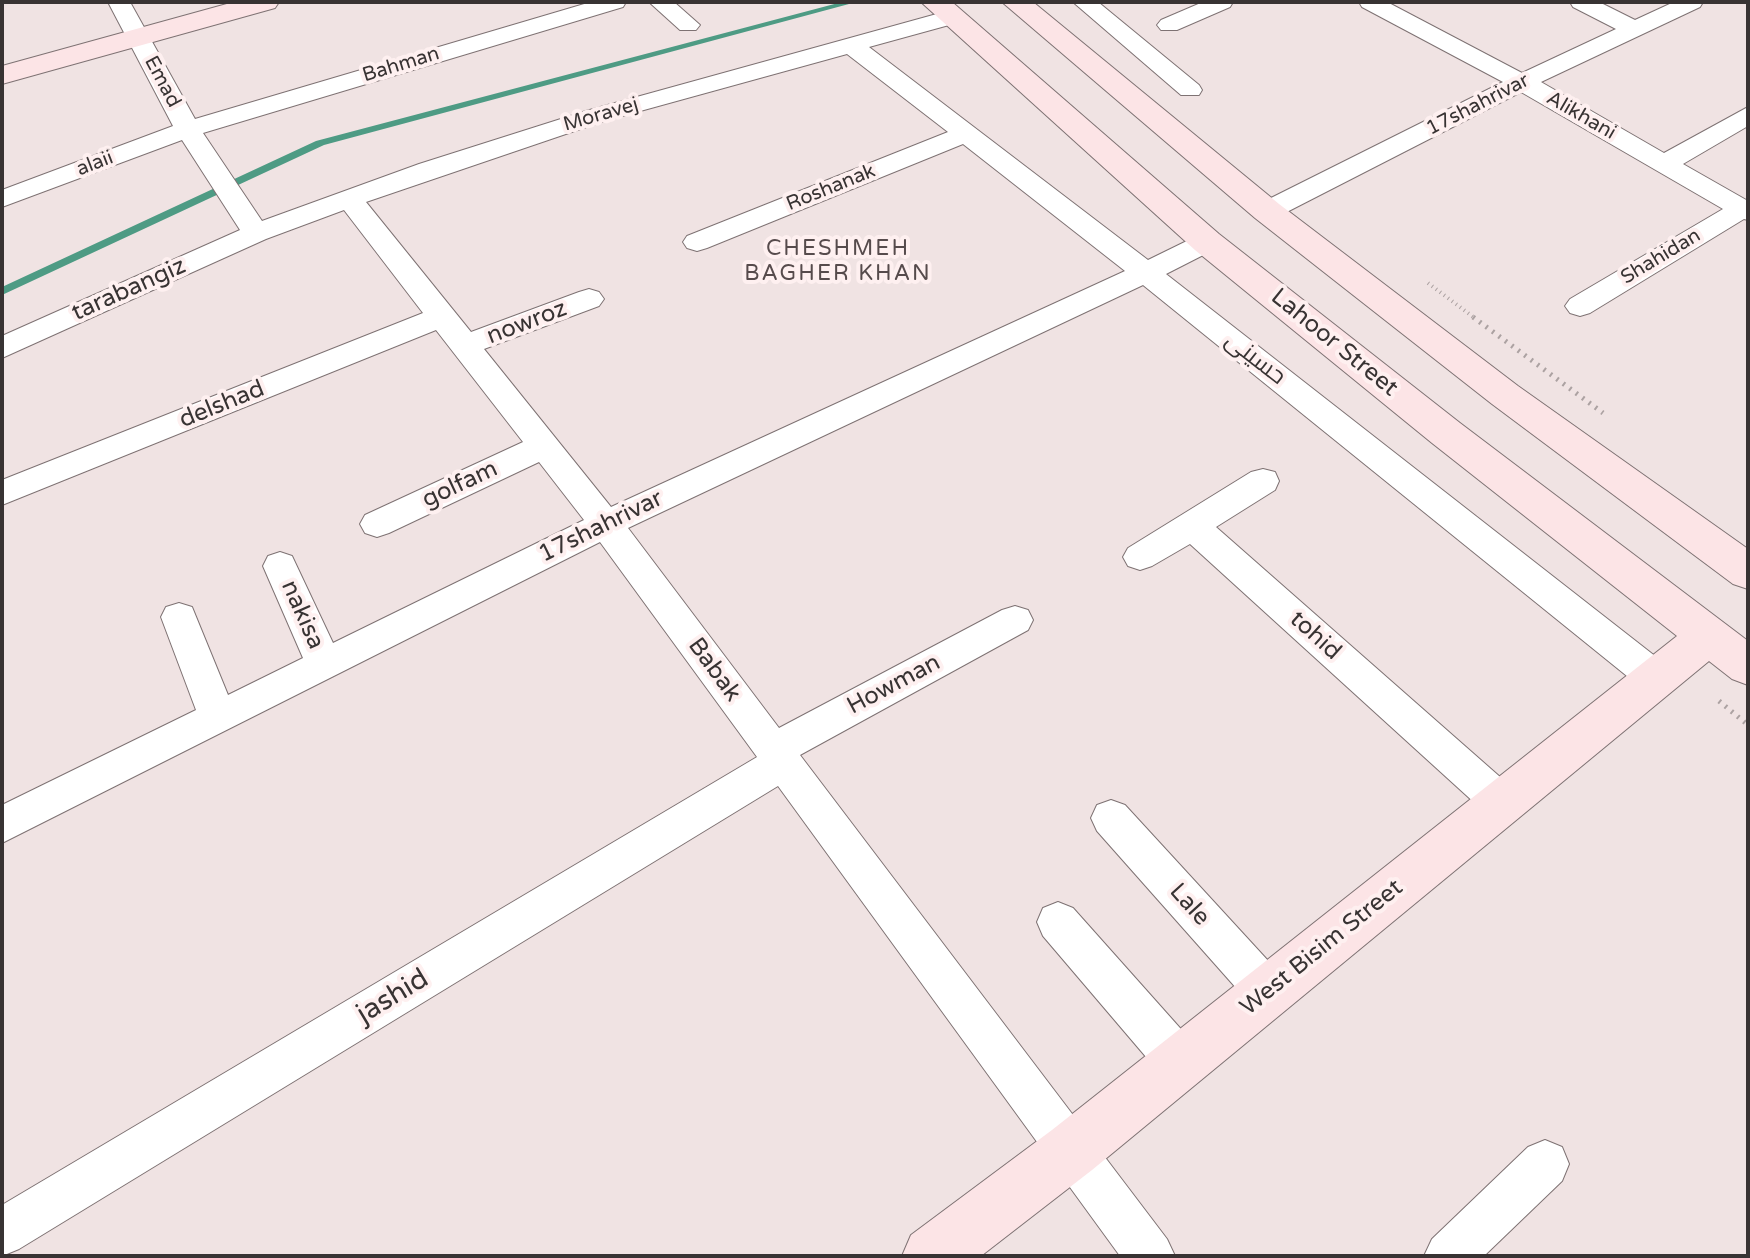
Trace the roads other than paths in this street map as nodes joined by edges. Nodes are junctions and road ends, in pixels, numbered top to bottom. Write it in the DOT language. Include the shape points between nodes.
graph roads {
  1 [pos="119,2"];
  2 [pos="265,2"];
  3 [pos="615,2"];
  4 [pos="660,2"];
  5 [pos="1016,2"];
  6 [pos="1084,2"];
  7 [pos="1222,2"];
  8 [pos="1370,2"];
  9 [pos="1581,2"];
  10 [pos="1692,2"];
  11 [pos="944,10"];
  12 [pos="688,25"];
  13 [pos="1169,25"];
  14 [pos="1634,29"];
  15 [pos="138,37"];
  16 [pos="851,45"];
  17 [pos="2,75"];
  18 [pos="1522,82"];
  19 [pos="1190,90"];
  20 [pos="1748,115"];
  21 [pos="188,129"];
  22 [pos="966,134"];
  23 [pos="1664,164"];
  24 [pos="348,198"];
  25 [pos="2,199"];
  26 [pos="1745,210"];
  27 [pos="1267,211"];
  28 [pos="256,233"];
  29 [pos="697,242"];
  30 [pos="1207,242"];
  31 [pos="1146,273"];
  32 [pos="589,299"];
  33 [pos="1580,306"];
  34 [pos="441,317"];
  35 [pos="464,346"];
  36 [pos="2,348"];
  37 [pos="1505,395"];
  38 [pos="1446,433"];
  39 [pos="543,446"];
  40 [pos="1263,481"];
  41 [pos="2,493"];
  42 [pos="377,524"];
  43 [pos="606,524"];
  44 [pos="1192,526"];
  45 [pos="1140,557"];
  46 [pos="280,566"];
  47 [pos="1748,572"];
  48 [pos="179,617"];
  49 [pos="1015,620"];
  50 [pos="1728,651"];
  51 [pos="324,663"];
  52 [pos="1656,678"];
  53 [pos="217,716"];
  54 [pos="778,756"];
  55 [pos="1502,803"];
  56 [pos="1111,818"];
  57 [pos="2,825"];
  58 [pos="1058,922"];
  59 [pos="1268,992"];
  60 [pos="1180,1062"];
  61 [pos="1072,1150"];
  62 [pos="1545,1164"];
  63 [pos="2,1232"];
  64 [pos="932,1256"];
  65 [pos="1150,1256"];
  66 [pos="1449,1256"];
  1 -- 15 [label="street, Emad"];
  2 -- 15 [label="main road"];
  3 -- 21 [label="street, Bahman"];
  4 -- 12 [label="street"];
  5 -- 27 [label="main road"];
  6 -- 19 [label="street"];
  7 -- 13 [label="street"];
  8 -- 18 [label="street, Alikhani"];
  9 -- 14 [label="street"];
  10 -- 14 [label="street, 17shahrivar"];
  11 -- 16 [label="street, Moravej"];
  11 -- 30 [label="main road, Lahoor Street"];
  14 -- 18 [label="street, 17shahrivar"];
  15 -- 17 [label="main road"];
  15 -- 21 [label="street, Emad"];
  16 -- 22 [label="street, حسینی"];
  16 -- 24 [label="street, Moravej" via="595,116"];
  18 -- 23 [label="street, Alikhani"];
  18 -- 27 [label="street, 17shahrivar"];
  20 -- 23 [label="street"];
  21 -- 25 [label="street, alaii"];
  21 -- 28 [label="street, Emad"];
  22 -- 29 [label="street, Roshanak"];
  22 -- 31 [label="street, حسینی"];
  23 -- 26 [label="street, Alikhani"];
  24 -- 28 [label="street, Moravej"];
  24 -- 34 [label="street, Babak"];
  26 -- 33 [label="street, Shahidan"];
  27 -- 37 [label="main road"];
  28 -- 36 [label="street, tarabangiz"];
  30 -- 31 [label="street, 17shahrivar"];
  30 -- 38 [label="main road, Lahoor Street"];
  31 -- 43 [label="street, 17shahrivar"];
  31 -- 52 [label="street, حسینی"];
  32 -- 35 [label="street, nowroz"];
  34 -- 35 [label="street, Babak"];
  34 -- 41 [label="street, delshad"];
  35 -- 39 [label="street, Babak"];
  37 -- 38 [label="main road" via="1468,387 1451,392 1437,410"];
  37 -- 47 [label="main road"];
  38 -- 50 [label="main road, Lahoor Street"];
  39 -- 42 [label="street, golfam"];
  39 -- 43 [label="street, Babak"];
  40 -- 44 [label="street"];
  43 -- 51 [label="street, 17shahrivar"];
  43 -- 54 [label="street, Babak"];
  44 -- 45 [label="street"];
  44 -- 55 [label="street, tohid"];
  46 -- 51 [label="street, nakisa"];
  48 -- 53 [label="street"];
  49 -- 54 [label="street, Howman"];
  50 -- 52 [label="main road, West Bisim Street"];
  51 -- 53 [label="street, 17shahrivar"];
  52 -- 55 [label="main road, West Bisim Street"];
  53 -- 57 [label="street, 17shahrivar"];
  54 -- 61 [label="street, Babak"];
  54 -- 63 [label="street, jashid"];
  55 -- 59 [label="main road, West Bisim Street"];
  56 -- 59 [label="street, Lale"];
  58 -- 60 [label="street"];
  59 -- 60 [label="main road, West Bisim Street"];
  60 -- 61 [label="main road, West Bisim Street"];
  61 -- 64 [label="main road, West Bisim Street"];
  61 -- 65 [label="street, Babak"];
  62 -- 66 [label="street"];
}
